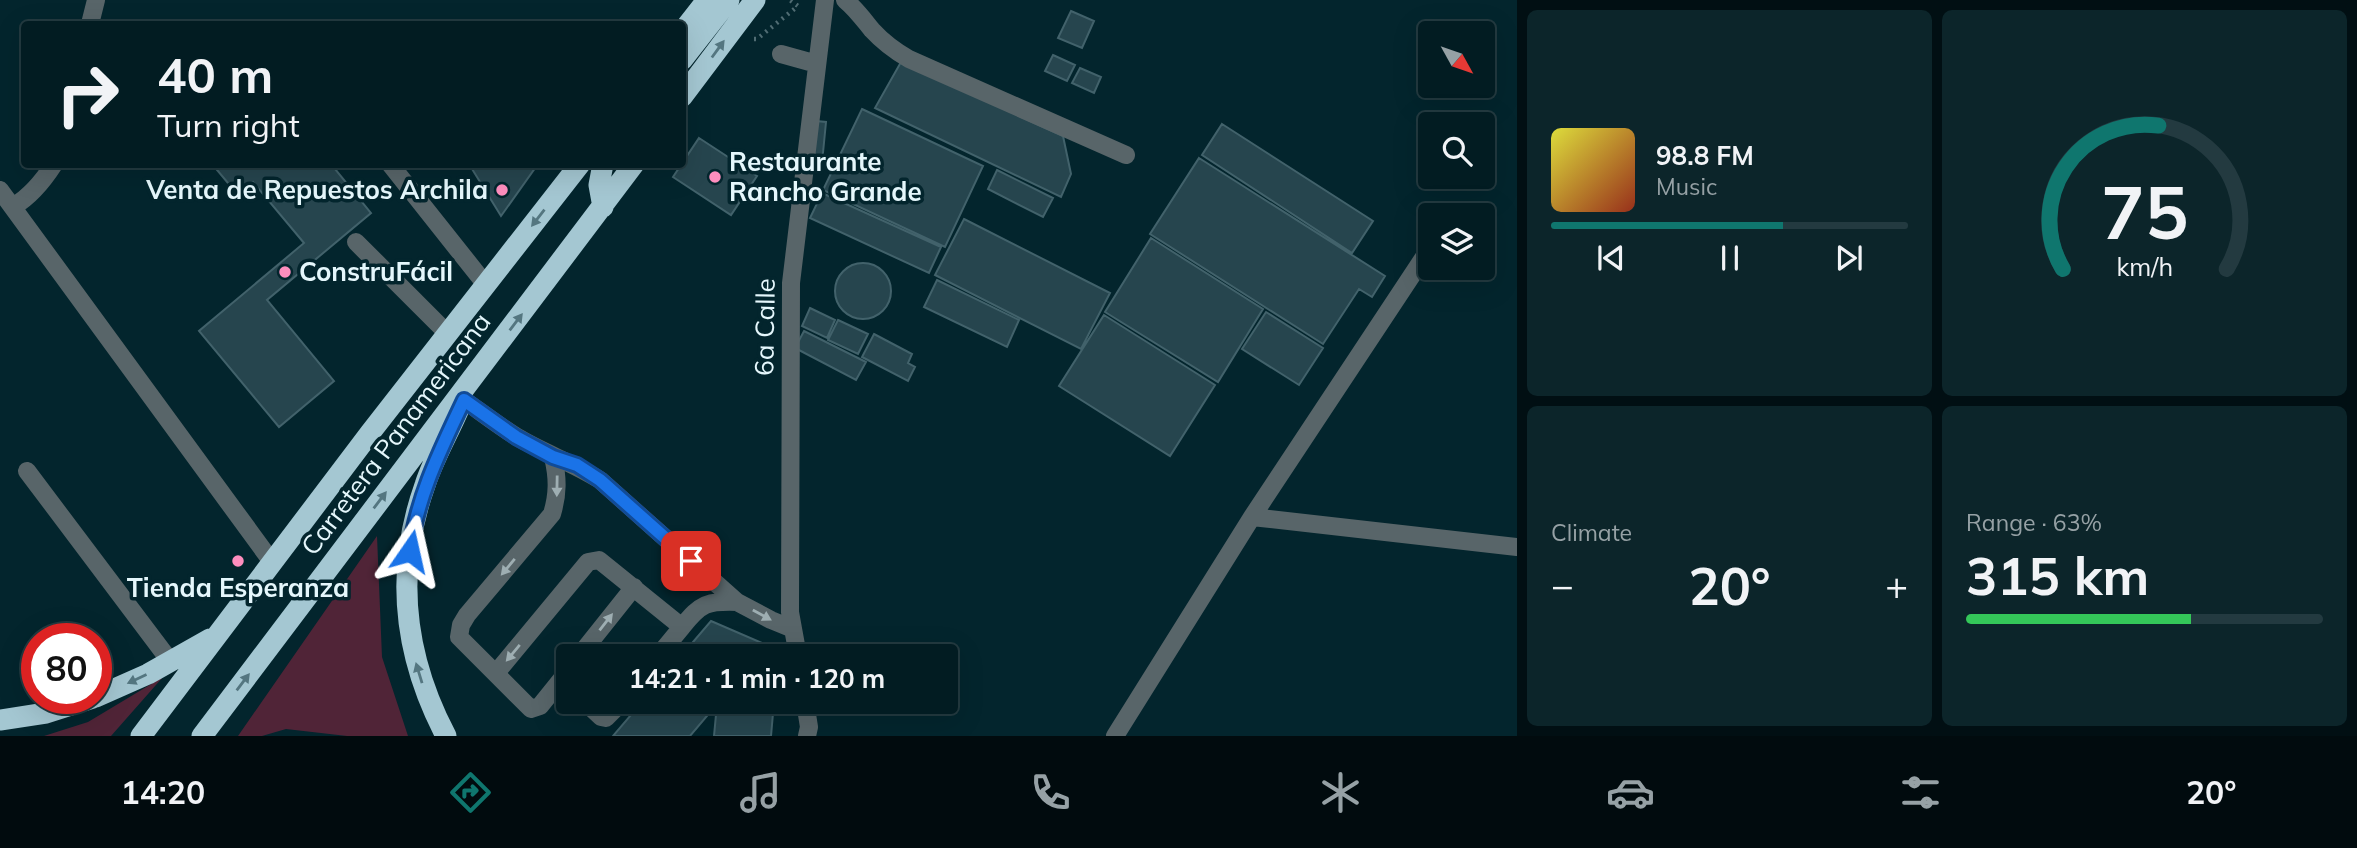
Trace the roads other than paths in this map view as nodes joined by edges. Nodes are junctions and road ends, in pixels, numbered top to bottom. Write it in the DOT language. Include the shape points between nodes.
graph roads {
  1 [pos="96,0"];
  2 [pos="707,0"];
  3 [pos="729,0"];
  4 [pos="755,0"];
  5 [pos="825,0"];
  6 [pos="845,0"];
  7 [pos="91,21"];
  8 [pos="686,27"];
  9 [pos="781,54"];
  10 [pos="686,55"];
  11 [pos="817,64"];
  12 [pos="686,92"];
  13 [pos="1126,155"];
  14 [pos="52,168"];
  15 [pos="393,168"];
  16 [pos="577,168"];
  17 [pos="602,168"];
  18 [pos="631,168"];
  19 [pos="0,190"];
  20 [pos="14,206"];
  21 [pos="603,208"];
  22 [pos="356,242"];
  23 [pos="1418,266"];
  24 [pos="486,285"];
  25 [pos="448,334"];
  26 [pos="475,376"];
  27 [pos="464,400"];
  28 [pos="553,457"];
  29 [pos="27,471"];
  30 [pos="1252,517"];
  31 [pos="1517,547"];
  32 [pos="272,562"];
  33 [pos="634,587"];
  34 [pos="737,602"];
  35 [pos="682,628"];
  36 [pos="793,629"];
  37 [pos="218,634"];
  38 [pos="589,644"];
  39 [pos="668,644"];
  40 [pos="796,644"];
  41 [pos="170,662"];
  42 [pos="496,673"];
  43 [pos="556,689"];
  44 [pos="112,690"];
  45 [pos="35,714"];
  46 [pos="807,714"];
  47 [pos="2,717"];
  48 [pos="141,736"];
  49 [pos="202,736"];
  50 [pos="446,736"];
  51 [pos="807,736"];
  52 [pos="1115,736"];
  1 -- 7 [label="street"];
  2 -- 8 [label="highway"];
  3 -- 10 [label="highway"];
  12 -- 4 [label="highway, one-way"];
  5 -- 11 [label="street, 6a Calle"];
  6 -- 13 [label="street" via="891,48 909,59"];
  9 -- 11 [label="street"];
  11 -- 36 [label="street, 6a Calle" via="790,283"];
  14 -- 20 [label="street" via="25,200"];
  15 -- 24 [label="street"];
  16 -- 24 [label="highway, Carretera Panamericana, one-way"];
  17 -- 21 [label="highway" via="599,185"];
  18 -- 21 [label="highway, Carretera Panamericana"];
  19 -- 20 [label="street"];
  20 -- 32 [label="street"];
  26 -- 21 [label="highway, Carretera Panamericana, one-way"];
  22 -- 25 [label="street"];
  23 -- 30 [label="street"];
  24 -- 25 [label="highway, Carretera Panamericana"];
  25 -- 32 [label="highway, Carretera Panamericana"];
  26 -- 27 [label="highway"];
  49 -- 26 [label="highway, Carretera Panamericana, one-way"];
  27 -- 28 [label="street"];
  50 -- 27 [label="highway, one-way" via="412,649 407,570 425,485"];
  28 -- 34 [label="street" via="600,480"];
  28 -- 42 [label="street, one-way" via="558,478 552,514 461,625 459,637"];
  29 -- 41 [label="street"];
  30 -- 31 [label="street"];
  30 -- 52 [label="street"];
  32 -- 37 [label="highway, Carretera Panamericana"];
  33 -- 35 [label="street"];
  38 -- 33 [label="street, one-way"];
  33 -- 42 [label="street, one-way" via="599,559 588,562"];
  34 -- 35 [label="street" via="711,601 692,613"];
  34 -- 36 [label="street, one-way"];
  35 -- 39 [label="street"];
  36 -- 40 [label="street, 6a Calle"];
  37 -- 41 [label="highway"];
  37 -- 48 [label="highway, Carretera Panamericana"];
  41 -- 44 [label="highway, one-way"];
  42 -- 43 [label="street" via="531,709"];
  45 -- 47 [label="highway"];
  46 -- 51 [label="street"];
}
